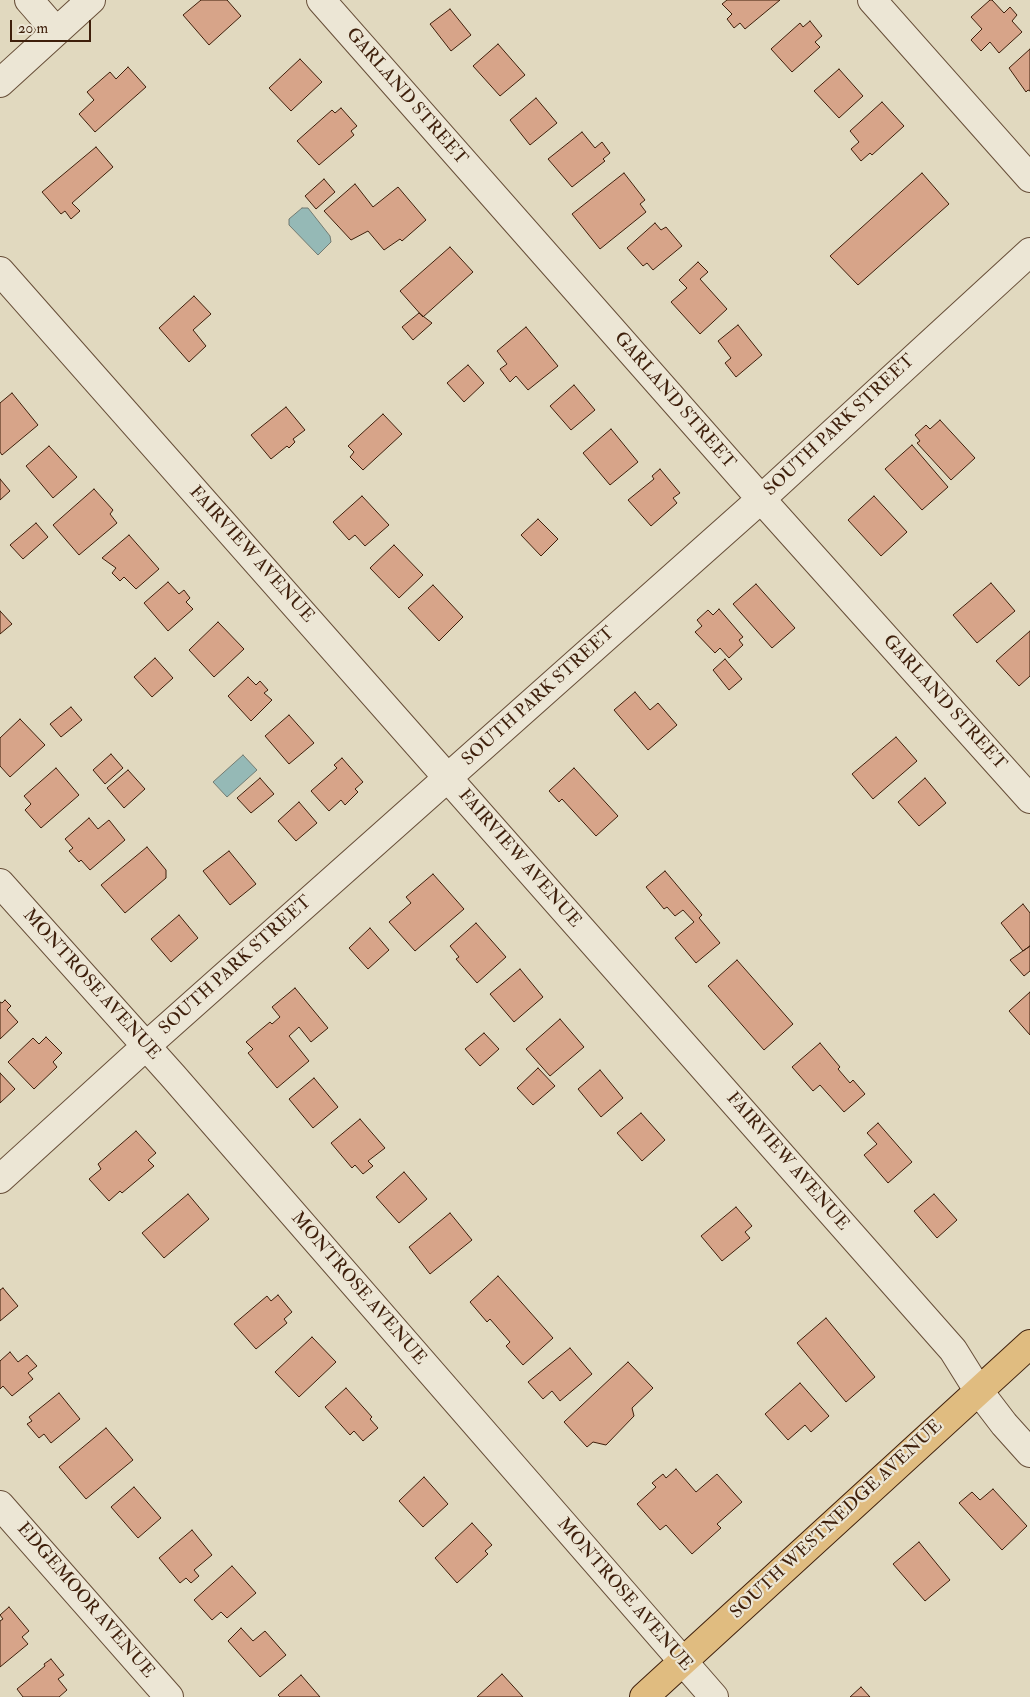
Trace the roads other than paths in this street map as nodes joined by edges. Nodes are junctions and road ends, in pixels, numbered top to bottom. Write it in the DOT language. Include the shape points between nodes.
graph roads {
  1 [pos="29,0"];
  2 [pos="91,0"];
  3 [pos="321,0"];
  4 [pos="872,0"];
  5 [pos="56,31"];
  6 [pos="0,83"];
  7 [pos="1030,178"];
  8 [pos="1030,252"];
  9 [pos="0,271"];
  10 [pos="761,499"];
  11 [pos="448,778"];
  12 [pos="1030,799"];
  13 [pos="0,884"];
  14 [pos="146,1047"];
  15 [pos="0,1179"];
  16 [pos="1030,1344"];
  17 [pos="978,1390"];
  18 [pos="1030,1453"];
  19 [pos="0,1505"];
  20 [pos="683,1662"];
  21 [pos="169,1697"];
  22 [pos="644,1697"];
  23 [pos="714,1697"];
  1 -- 5 [label="street"];
  2 -- 5 [label="street"];
  3 -- 10 [label="street, GARLAND STREET"];
  4 -- 7 [label="street"];
  5 -- 6 [label="street"];
  8 -- 10 [label="street, SOUTH PARK STREET"];
  9 -- 11 [label="street, FAIRVIEW AVENUE"];
  10 -- 11 [label="street, SOUTH PARK STREET"];
  10 -- 12 [label="street, GARLAND STREET"];
  11 -- 14 [label="street, SOUTH PARK STREET"];
  11 -- 17 [label="street, FAIRVIEW AVENUE" via="953,1350"];
  13 -- 14 [label="street, MONTROSE AVENUE"];
  14 -- 15 [label="street, SOUTH PARK STREET"];
  14 -- 20 [label="street, MONTROSE AVENUE"];
  16 -- 17 [label="main road, SOUTH WESTNEDGE AVENUE"];
  17 -- 18 [label="street, FAIRVIEW AVENUE"];
  17 -- 20 [label="main road, SOUTH WESTNEDGE AVENUE"];
  19 -- 21 [label="street, EDGEMOOR AVENUE"];
  20 -- 22 [label="main road, SOUTH WESTNEDGE AVENUE"];
  20 -- 23 [label="street, MONTROSE AVENUE"];
}
